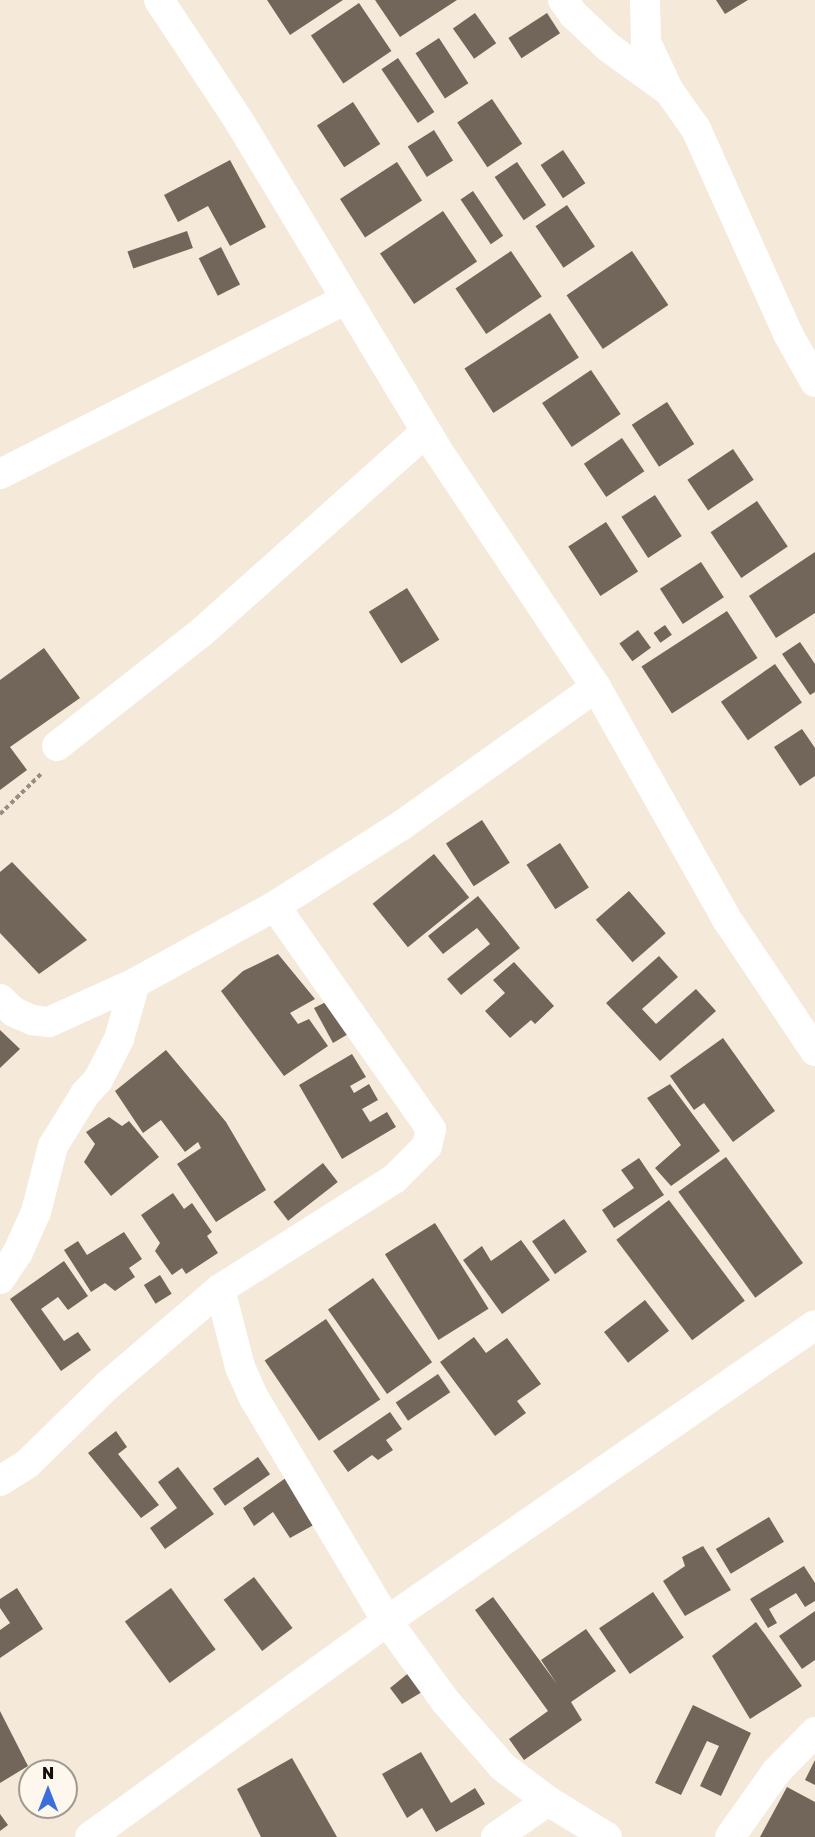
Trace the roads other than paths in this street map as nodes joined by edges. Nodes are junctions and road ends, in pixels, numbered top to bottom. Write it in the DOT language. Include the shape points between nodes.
graph roads {
  1 [pos="159,0"];
  2 [pos="563,0"];
  3 [pos="645,0"];
  4 [pos="669,91"];
  5 [pos="346,299"];
  6 [pos="815,382"];
  7 [pos="426,432"];
  8 [pos="0,474"];
  9 [pos="596,687"];
  10 [pos="57,746"];
  11 [pos="275,906"];
  12 [pos="135,983"];
  13 [pos="0,999"];
  14 [pos="815,1051"];
  15 [pos="0,1279"];
  16 [pos="220,1288"];
  17 [pos="815,1325"];
  18 [pos="0,1481"];
  19 [pos="387,1621"];
  20 [pos="815,1732"];
  21 [pos="548,1801"];
  22 [pos="90,1837"];
  23 [pos="496,1837"];
  24 [pos="606,1837"];
  25 [pos="730,1837"];
  1 -- 5 [label="street" via="239,122"];
  2 -- 4 [label="street" via="608,47"];
  3 -- 4 [label="street" via="645,42"];
  4 -- 6 [label="street" via="696,129 788,334"];
  5 -- 7 [label="street"];
  5 -- 8 [label="street"];
  7 -- 9 [label="street"];
  7 -- 10 [label="street" via="202,632"];
  9 -- 11 [label="street" via="402,825"];
  9 -- 14 [label="street" via="726,918"];
  11 -- 12 [label="street"];
  11 -- 16 [label="street" via="430,1130 428,1146 394,1179"];
  12 -- 13 [label="street" via="49,1022 14,1012"];
  12 -- 15 [label="street" via="119,1039 98,1080 53,1146 36,1212 18,1252"];
  16 -- 18 [label="street" via="108,1385 27,1464"];
  16 -- 19 [label="street" via="240,1367 254,1398"];
  17 -- 19 [label="street"];
  19 -- 21 [label="street" via="446,1702 503,1767"];
  19 -- 22 [label="street"];
  20 -- 25 [label="street" via="776,1772"];
  21 -- 23 [label="street"];
  21 -- 24 [label="street"];
}
